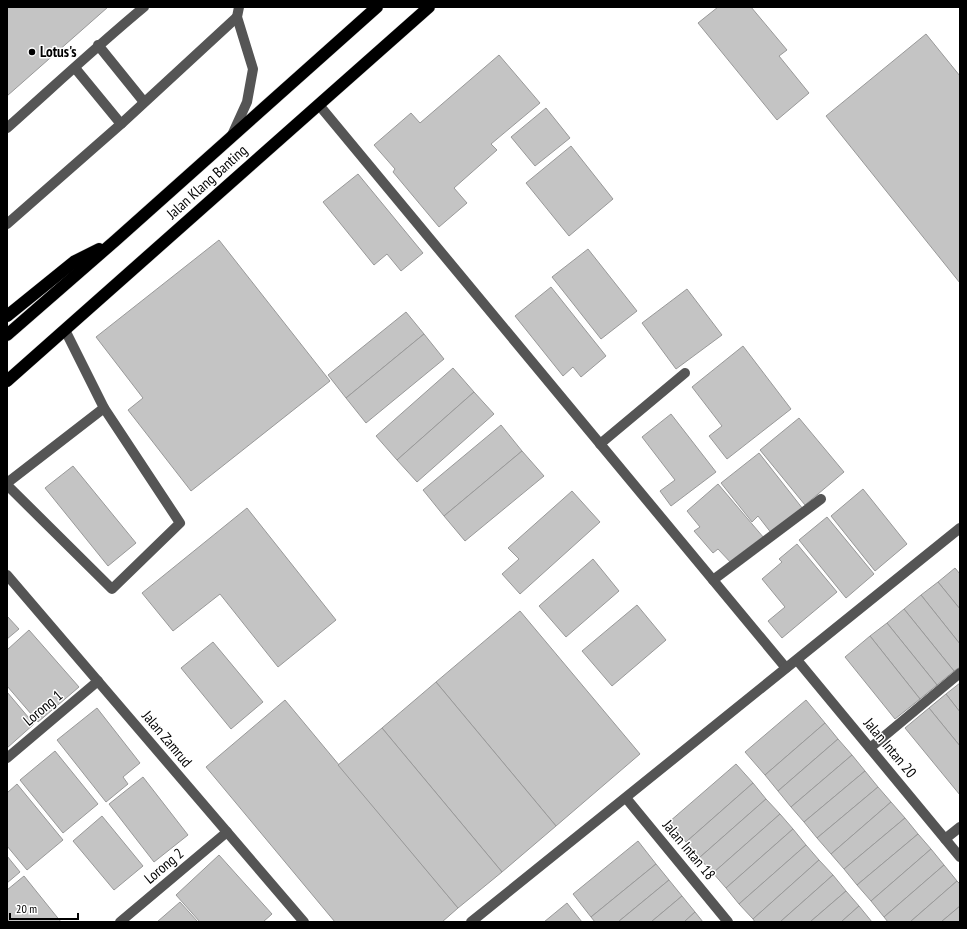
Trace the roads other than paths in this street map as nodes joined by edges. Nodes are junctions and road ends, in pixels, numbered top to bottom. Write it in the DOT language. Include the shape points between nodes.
graph roads {
  1 [pos="144,7"];
  2 [pos="377,7"];
  3 [pos="429,7"];
  4 [pos="238,12"];
  5 [pos="98,45"];
  6 [pos="75,68"];
  7 [pos="144,102"];
  8 [pos="319,105"];
  9 [pos="121,124"];
  10 [pos="7,128"];
  11 [pos="232,137"];
  12 [pos="7,224"];
  13 [pos="116,240"];
  14 [pos="7,316"];
  15 [pos="65,330"];
  16 [pos="7,335"];
  17 [pos="685,373"];
  18 [pos="7,382"];
  19 [pos="104,408"];
  20 [pos="600,444"];
  21 [pos="7,484"];
  22 [pos="821,499"];
  23 [pos="960,528"];
  24 [pos="7,575"];
  25 [pos="713,580"];
  26 [pos="797,660"];
  27 [pos="786,668"];
  28 [pos="960,673"];
  29 [pos="98,681"];
  30 [pos="870,748"];
  31 [pos="7,758"];
  32 [pos="626,798"];
  33 [pos="960,827"];
  34 [pos="227,832"];
  35 [pos="946,839"];
  36 [pos="960,857"];
  37 [pos="120,922"];
  38 [pos="304,922"];
  39 [pos="471,922"];
  40 [pos="728,922"];
  1 -- 5 [label="street"];
  2 -- 11 [label="highway, Jalan Klang Banting"];
  3 -- 8 [label="highway, Jalan Klang Banting"];
  4 -- 7 [label="street"];
  4 -- 11 [label="street" via="253,68 247,102"];
  5 -- 6 [label="street"];
  5 -- 7 [label="street"];
  6 -- 9 [label="street"];
  6 -- 10 [label="street"];
  7 -- 9 [label="street"];
  8 -- 15 [label="highway, Jalan Klang Banting"];
  8 -- 20 [label="street"];
  9 -- 12 [label="street"];
  11 -- 13 [label="highway, Jalan Klang Banting"];
  13 -- 14 [label="highway" via="75,261"];
  13 -- 16 [label="highway, Jalan Klang Banting"];
  15 -- 18 [label="highway, Jalan Klang Banting"];
  15 -- 19 [label="street"];
  17 -- 20 [label="street"];
  19 -- 21 [label="street"];
  19 -- 21 [label="street" via="180,524 112,589"];
  20 -- 25 [label="street"];
  22 -- 25 [label="street"];
  23 -- 26 [label="street"];
  24 -- 29 [label="street, Jalan Zamrud"];
  25 -- 27 [label="street"];
  26 -- 27 [label="street"];
  26 -- 30 [label="street, Jalan Intan 20"];
  27 -- 32 [label="street"];
  28 -- 30 [label="street"];
  29 -- 31 [label="street, Lorong 1"];
  29 -- 34 [label="street, Jalan Zamrud"];
  30 -- 35 [label="street, Jalan Intan 20"];
  32 -- 39 [label="street"];
  32 -- 40 [label="street, Jalan Intan 18"];
  33 -- 35 [label="street"];
  34 -- 37 [label="street, Lorong 2"];
  34 -- 38 [label="street, Jalan Zamrud"];
  35 -- 36 [label="street, Jalan Intan 20"];
}
